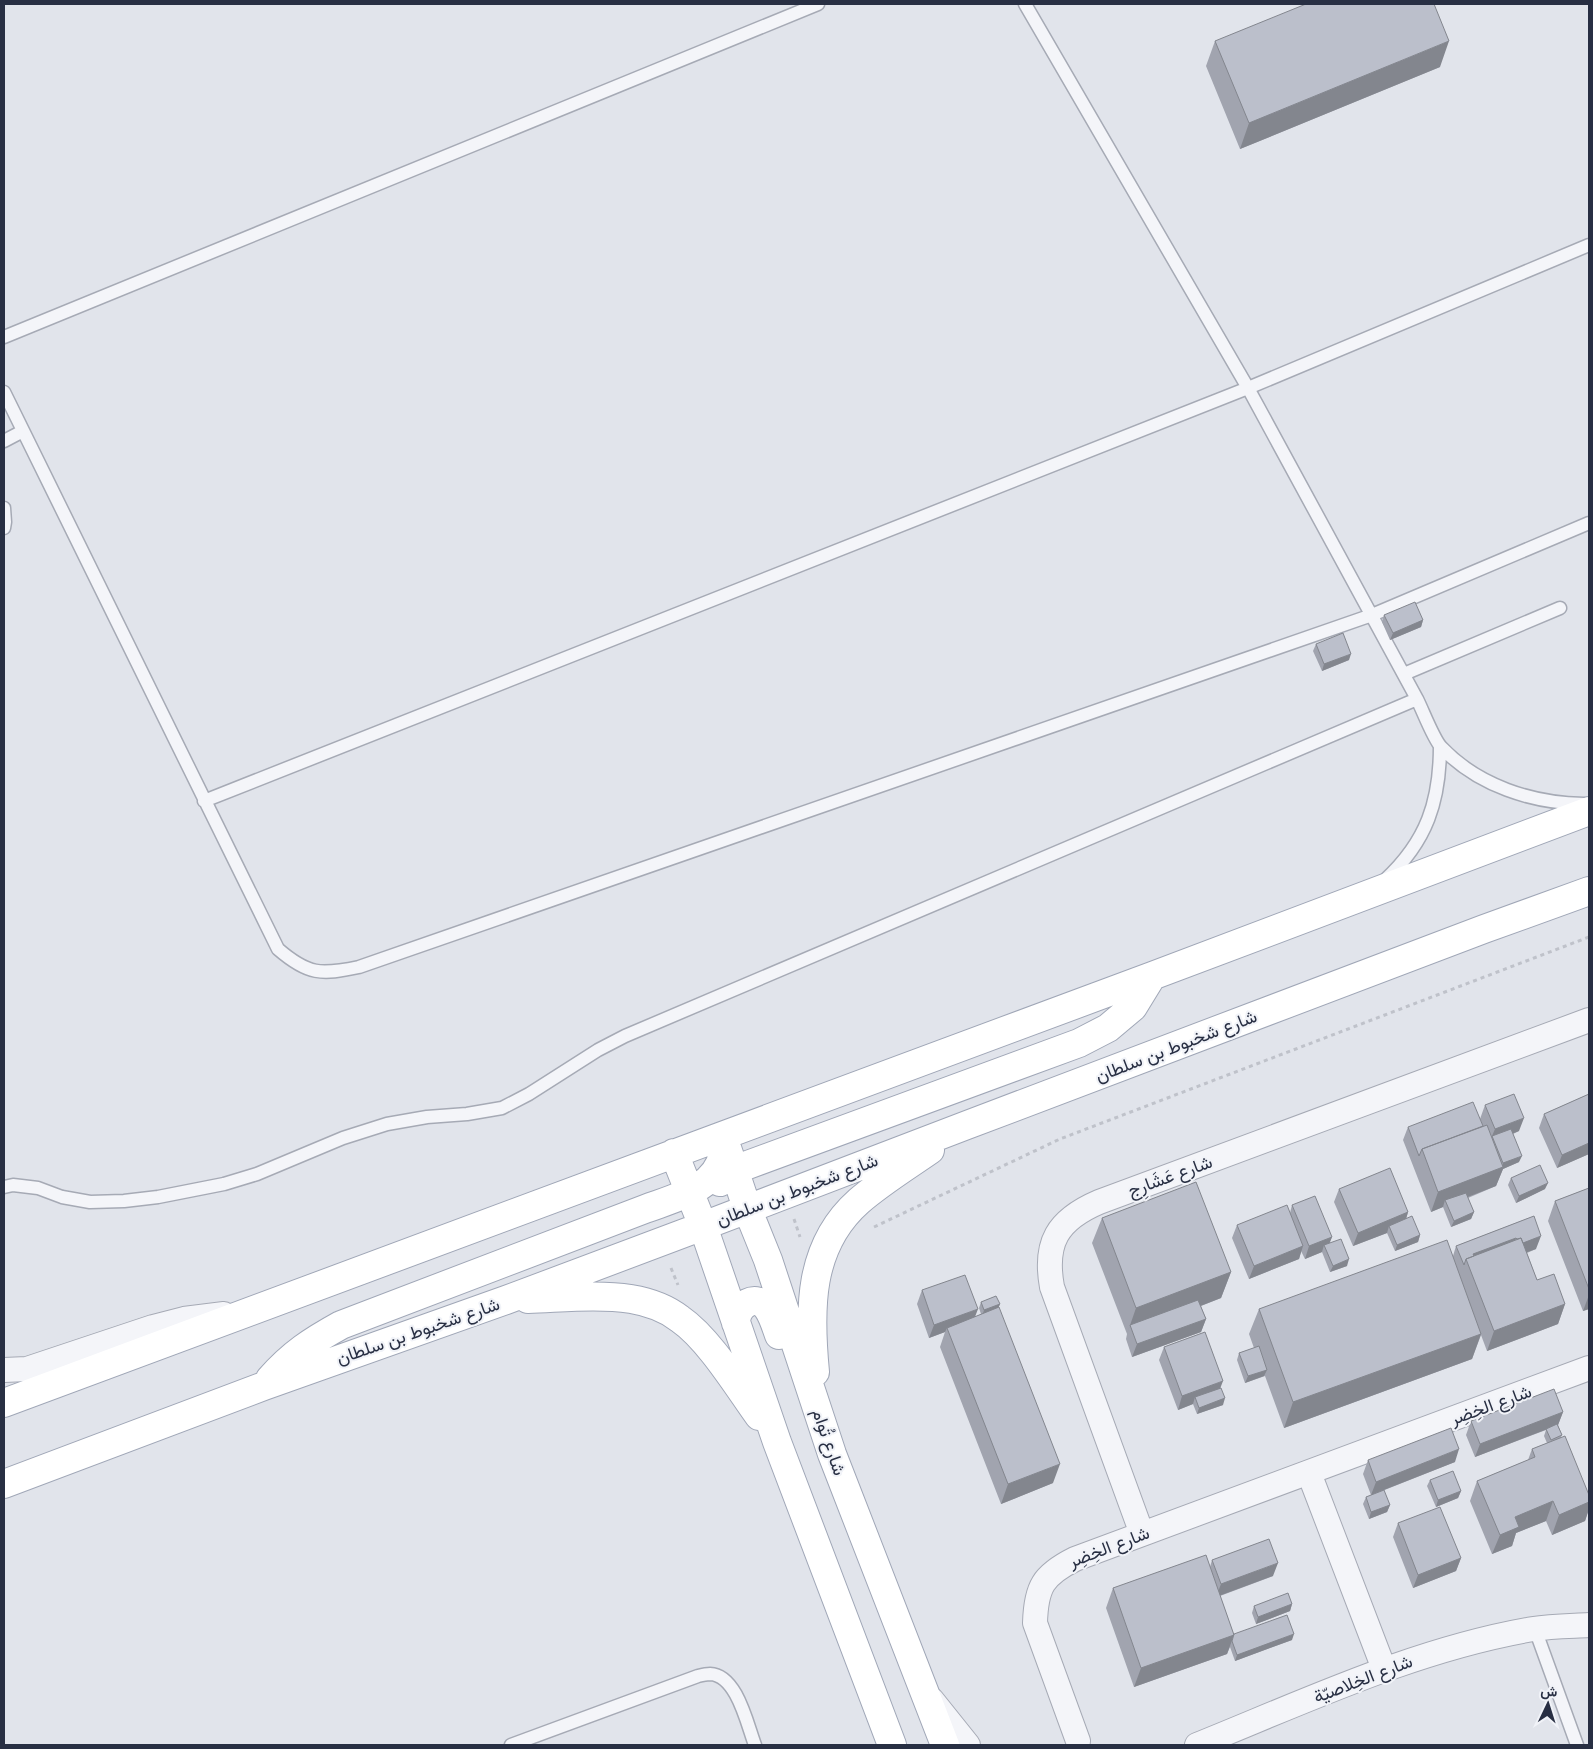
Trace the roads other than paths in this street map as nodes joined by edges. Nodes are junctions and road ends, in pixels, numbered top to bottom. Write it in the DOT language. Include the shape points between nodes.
graph roads {
  1 [pos="818,4"];
  2 [pos="1026,4"];
  3 [pos="1589,245"];
  4 [pos="4,337"];
  5 [pos="1248,388"];
  6 [pos="4,392"];
  7 [pos="23,431"];
  8 [pos="4,441"];
  9 [pos="4,508"];
  10 [pos="1589,524"];
  11 [pos="4,528"];
  12 [pos="1560,608"];
  13 [pos="1372,615"];
  14 [pos="1404,674"];
  15 [pos="1417,699"];
  16 [pos="1440,746"];
  17 [pos="204,801"];
  18 [pos="1589,804"];
  19 [pos="1589,811"];
  20 [pos="1589,891"];
  21 [pos="1372,892"];
  22 [pos="1152,976"];
  23 [pos="1589,1020"];
  24 [pos="967,1125"];
  25 [pos="723,1136"];
  26 [pos="674,1153"];
  27 [pos="734,1170"];
  28 [pos="4,1187"];
  29 [pos="689,1192"];
  30 [pos="747,1208"];
  31 [pos="703,1226"];
  32 [pos="506,1300"];
  33 [pos="248,1312"];
  34 [pos="736,1323"];
  35 [pos="1589,1368"];
  36 [pos="4,1370"];
  37 [pos="264,1386"];
  38 [pos="4,1403"];
  39 [pos="777,1442"];
  40 [pos="832,1454"];
  41 [pos="1309,1473"];
  42 [pos="4,1484"];
  43 [pos="1142,1534"];
  44 [pos="1589,1625"];
  45 [pos="1535,1629"];
  46 [pos="1384,1669"];
  47 [pos="925,1690"];
  48 [pos="1078,1740"];
  49 [pos="511,1745"];
  50 [pos="755,1745"];
  51 [pos="892,1745"];
  52 [pos="945,1745"];
  53 [pos="968,1745"];
  54 [pos="1197,1745"];
  55 [pos="1577,1745"];
  1 -- 4 [label="lane"];
  2 -- 5 [label="lane"];
  3 -- 5 [label="lane"];
  5 -- 13 [label="lane"];
  5 -- 17 [label="lane"];
  6 -- 7 [label="lane"];
  7 -- 8 [label="lane"];
  7 -- 17 [label="lane"];
  9 -- 11 [label="lane"];
  10 -- 13 [label="lane"];
  12 -- 14 [label="lane"];
  13 -- 14 [label="lane"];
  13 -- 17 [label="lane" via="359,967 335,972 313,971 294,963 278,949"];
  14 -- 15 [label="lane"];
  15 -- 16 [label="lane"];
  15 -- 28 [label="lane" via="625,1036 502,1108 387,1124 343,1138 257,1174 191,1192 90,1202 38,1188"];
  16 -- 18 [label="lane" via="1497,786 1542,800"];
  16 -- 21 [label="lane" via="1437,793 1421,836 1408,856"];
  19 -- 21 [label="main road"];
  20 -- 24 [label="main road, شارع شخبوط بن سلطان"];
  21 -- 22 [label="main road"];
  22 -- 25 [label="main road"];
  22 -- 27 [label="main road" via="1133,1007 1108,1028 1079,1044"];
  23 -- 43 [label="street, شارع عَشَارِج" via="1099,1202 1070,1218 1052,1246 1049,1259 1052,1287"];
  24 -- 30 [label="main road, شارع شخبوط بن سلطان"];
  24 -- 40 [label="main road" via="858,1202 837,1225 824,1248 816,1277 812,1342"];
  25 -- 26 [label="main road"];
  25 -- 27 [label="main road, شارع تُوام"];
  25 -- 29 [label="main road" via="723,1153 716,1170 705,1184"];
  26 -- 29 [label="main road"];
  26 -- 33 [label="main road"];
  27 -- 30 [label="main road, شارع تُوام"];
  27 -- 31 [label="main road" via="711,1194"];
  29 -- 31 [label="main road"];
  29 -- 37 [label="main road" via="341,1325 286,1361"];
  30 -- 31 [label="main road, شارع شخبوط بن سلطان"];
  30 -- 40 [label="main road, شارع تُوام" via="768,1260"];
  31 -- 32 [label="main road, شارع شخبوط بن سلطان"];
  31 -- 34 [label="main road"];
  32 -- 37 [label="main road, شارع شخبوط بن سلطان"];
  32 -- 39 [label="main road" via="607,1297 631,1299 667,1310 689,1325 715,1356"];
  33 -- 36 [label="street" via="184,1319 27,1369"];
  33 -- 38 [label="main road"];
  34 -- 39 [label="main road"];
  34 -- 40 [label="main road" via="736,1316 744,1304 758,1302 769,1310 813,1427"];
  35 -- 41 [label="street, شارع الخِضِر"];
  37 -- 42 [label="main road, شارع شخبوط بن سلطان"];
  39 -- 51 [label="main road"];
  40 -- 47 [label="main road, شارع تُوام"];
  41 -- 43 [label="street, شارع الخِضِر"];
  41 -- 46 [label="street"];
  43 -- 48 [label="street, شارع الخِضِر" via="1057,1568 1043,1584 1035,1602 1035,1623"];
  44 -- 45 [label="street, شارع الخِلاصيّة"];
  45 -- 46 [label="street, شارع الخِلاصيّة" via="1478,1640"];
  45 -- 55 [label="lane"];
  46 -- 54 [label="street, شارع الخِلاصيّة"];
  47 -- 52 [label="main road, شارع تُوام"];
  47 -- 53 [label="street"];
  49 -- 50 [label="lane" via="709,1674 720,1676 729,1683"];
}
